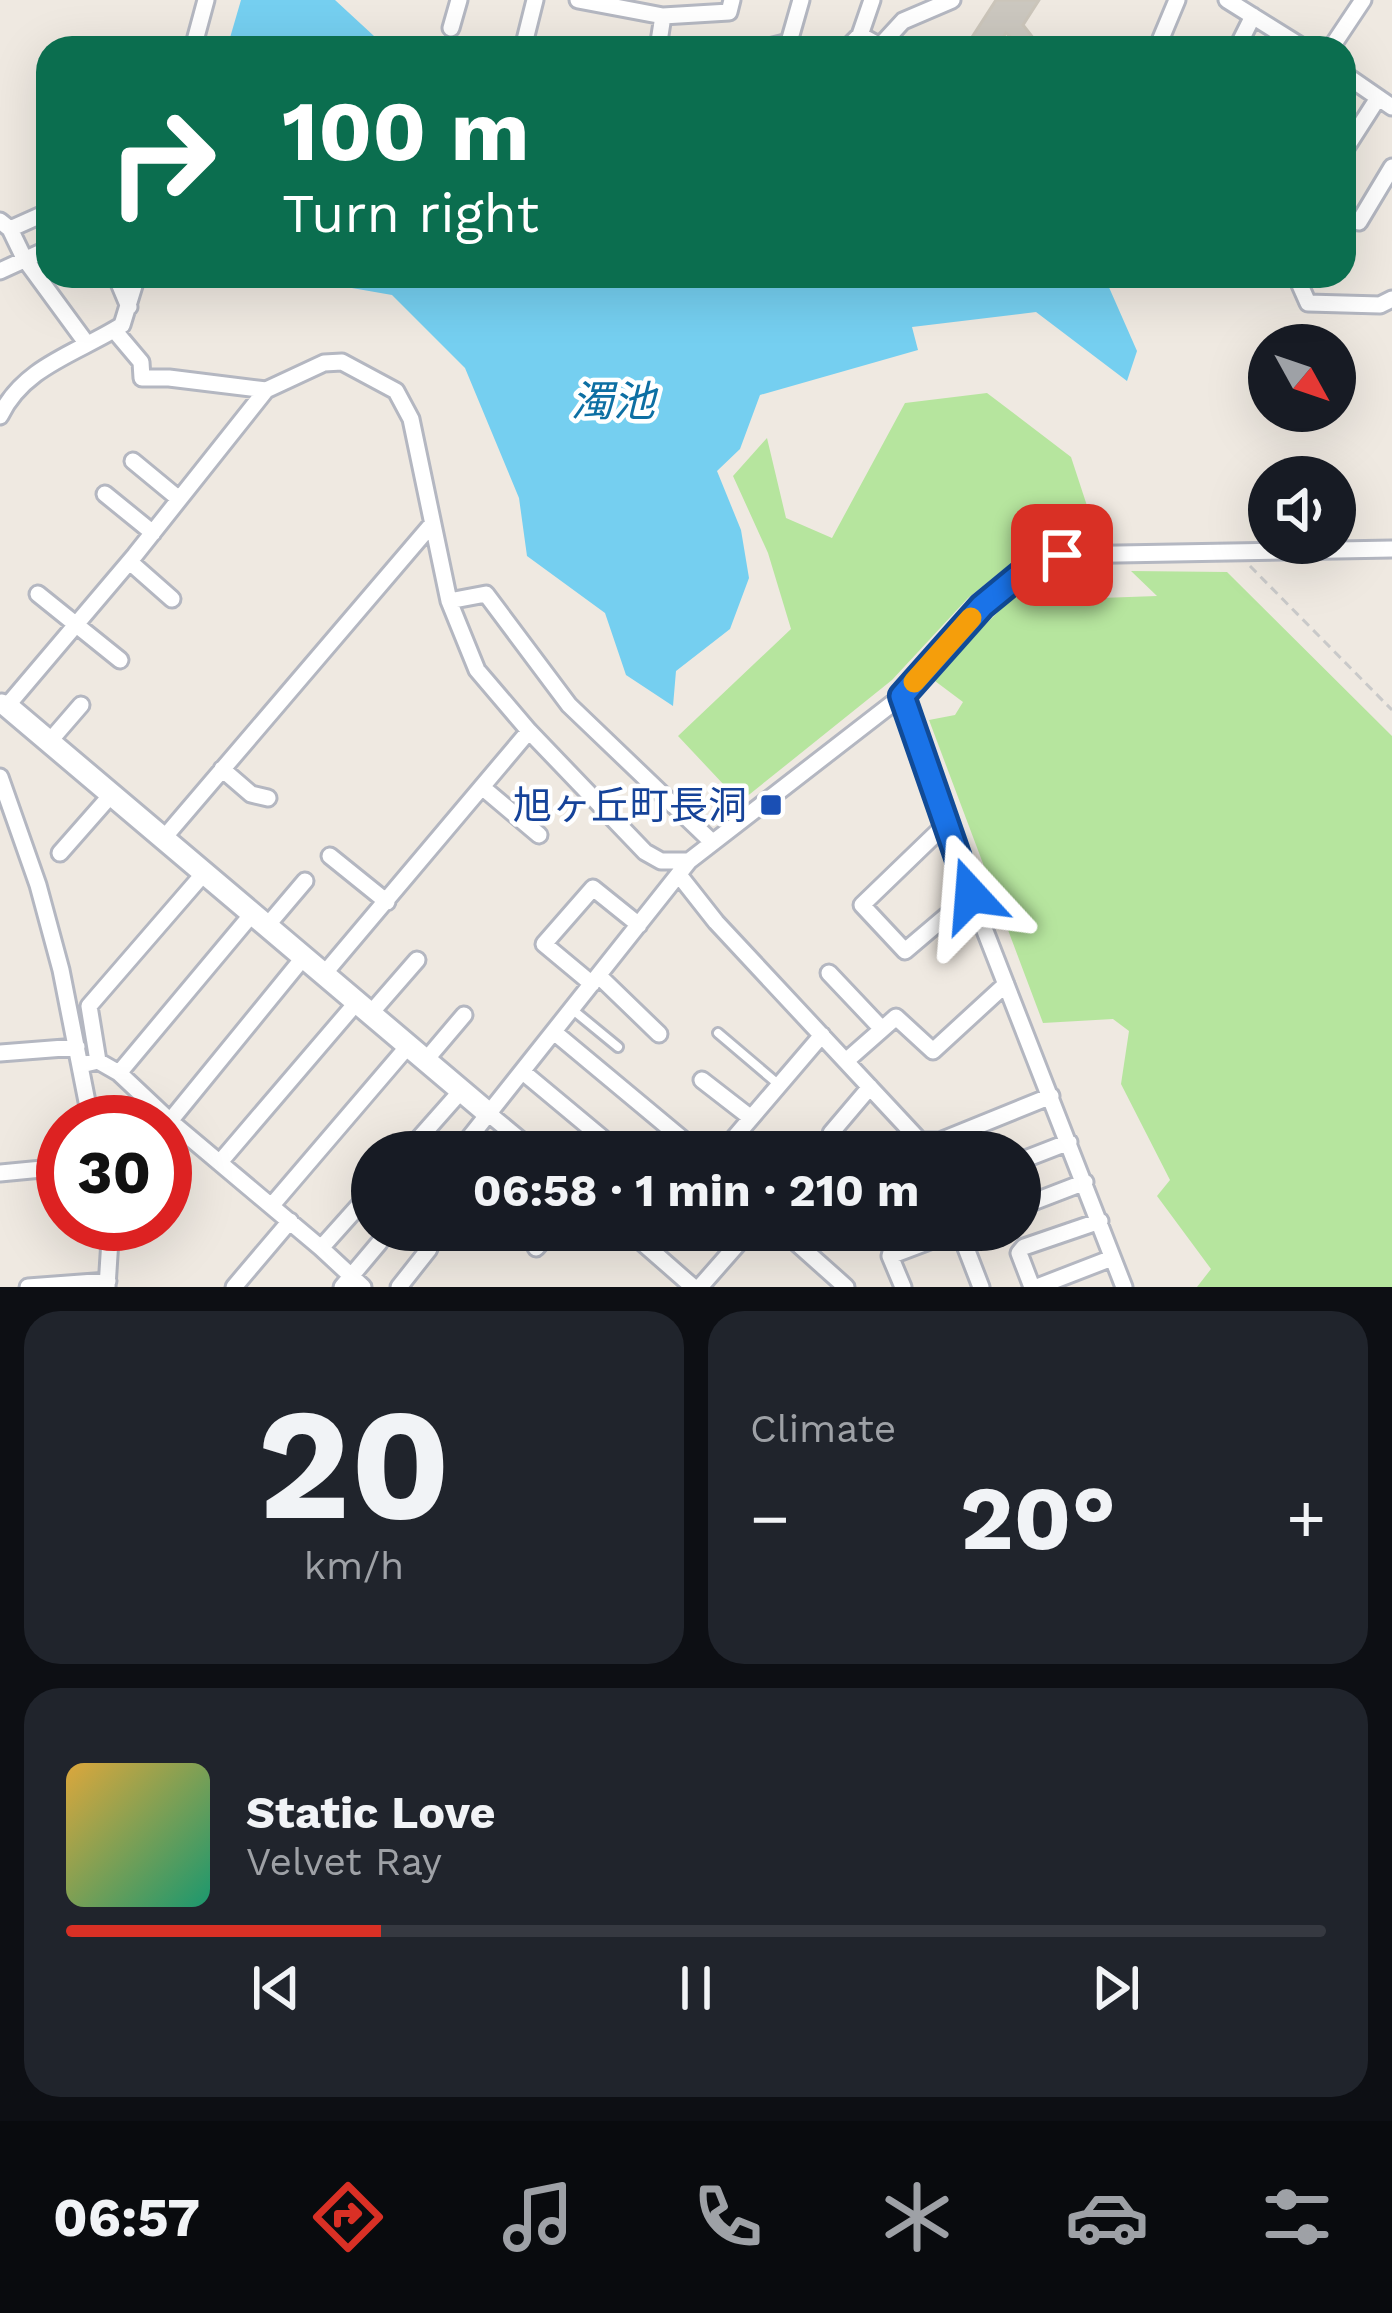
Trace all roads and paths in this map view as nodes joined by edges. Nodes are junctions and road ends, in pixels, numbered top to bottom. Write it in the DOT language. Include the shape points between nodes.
graph roads {
  1 [pos="206,0"];
  2 [pos="459,0"];
  3 [pos="536,0"];
  4 [pos="578,0"];
  5 [pos="732,0"];
  6 [pos="801,0"];
  7 [pos="872,0"];
  8 [pos="952,0"];
  9 [pos="1177,0"];
  10 [pos="1226,0"];
  11 [pos="1363,0"];
  12 [pos="627,4"];
  13 [pos="663,16"];
  14 [pos="1253,16"];
  15 [pos="451,28"];
  16 [pos="860,35"];
  17 [pos="196,36"];
  18 [pos="526,36"];
  19 [pos="660,36"];
  20 [pos="795,36"];
  21 [pos="889,36"];
  22 [pos="1162,36"];
  23 [pos="1243,36"];
  24 [pos="1285,36"];
  25 [pos="1339,36"];
  26 [pos="1356,82"];
  27 [pos="1385,103"];
  28 [pos="1356,137"];
  29 [pos="1392,167"];
  30 [pos="36,216"];
  31 [pos="1359,223"];
  32 [pos="5,225"];
  33 [pos="36,254"];
  34 [pos="24,258"];
  35 [pos="0,271"];
  36 [pos="36,274"];
  37 [pos="46,288"];
  38 [pos="121,288"];
  39 [pos="134,288"];
  40 [pos="1301,288"];
  41 [pos="1392,299"];
  42 [pos="129,307"];
  43 [pos="115,330"];
  44 [pos="87,344"];
  45 [pos="266,390"];
  46 [pos="0,416"];
  47 [pos="133,461"];
  48 [pos="105,494"];
  49 [pos="179,500"];
  50 [pos="432,524"];
  51 [pos="153,533"];
  52 [pos="1392,550"];
  53 [pos="1232,555"];
  54 [pos="130,562"];
  55 [pos="38,594"];
  56 [pos="172,599"];
  57 [pos="448,601"];
  58 [pos="77,625"];
  59 [pos="120,660"];
  60 [pos="902,696"];
  61 [pos="3,703"];
  62 [pos="81,705"];
  63 [pos="1392,710"];
  64 [pos="529,731"];
  65 [pos="49,742"];
  66 [pos="222,769"];
  67 [pos="0,777"];
  68 [pos="482,787"];
  69 [pos="111,795"];
  70 [pos="3,798"];
  71 [pos="268,798"];
  72 [pos="946,824"];
  73 [pos="539,835"];
  74 [pos="163,839"];
  75 [pos="711,841"];
  76 [pos="60,853"];
  77 [pos="330,856"];
  78 [pos="684,868"];
  79 [pos="205,872"];
  80 [pos="305,881"];
  81 [pos="971,895"];
  82 [pos="387,902"];
  83 [pos="259,921"];
  84 [pos="639,926"];
  85 [pos="303,958"];
  86 [pos="416,960"];
  87 [pos="323,974"];
  88 [pos="830,974"];
  89 [pos="595,980"];
  90 [pos="1006,984"];
  91 [pos="363,1008"];
  92 [pos="572,1010"];
  93 [pos="464,1015"];
  94 [pos="882,1029"];
  95 [pos="554,1032"];
  96 [pos="718,1033"];
  97 [pos="658,1034"];
  98 [pos="822,1034"];
  99 [pos="77,1047"];
  100 [pos="618,1047"];
  101 [pos="0,1053"];
  102 [pos="416,1053"];
  103 [pos="846,1061"];
  104 [pos="89,1063"];
  105 [pos="523,1072"];
  106 [pos="119,1073"];
  107 [pos="702,1080"];
  108 [pos="778,1084"];
  109 [pos="870,1087"];
  110 [pos="461,1091"];
  111 [pos="90,1095"];
  112 [pos="142,1095"];
  113 [pos="191,1095"];
  114 [pos="1052,1096"];
  115 [pos="489,1114"];
  116 [pos="751,1118"];
  117 [pos="425,1131"];
  118 [pos="475,1131"];
  119 [pos="510,1131"];
  120 [pos="594,1131"];
  121 [pos="673,1131"];
  122 [pos="740,1131"];
  123 [pos="833,1131"];
  124 [pos="906,1131"];
  125 [pos="965,1131"];
  126 [pos="192,1139"];
  127 [pos="1070,1142"];
  128 [pos="1041,1154"];
  129 [pos="220,1162"];
  130 [pos="36,1170"];
  131 [pos="0,1173"];
  132 [pos="1085,1182"];
  133 [pos="1041,1199"];
  134 [pos="272,1205"];
  135 [pos="351,1214"];
  136 [pos="290,1220"];
  137 [pos="1100,1221"];
  138 [pos="321,1248"];
  139 [pos="110,1251"];
  140 [pos="374,1251"];
  141 [pos="427,1251"];
  142 [pos="654,1251"];
  143 [pos="730,1251"];
  144 [pos="806,1251"];
  145 [pos="891,1251"];
  146 [pos="890,1256"];
  147 [pos="1112,1258"];
  148 [pos="108,1284"];
  149 [pos="352,1284"];
  150 [pos="28,1287"];
  151 [pos="234,1287"];
  152 [pos="399,1287"];
  153 [pos="696,1287"];
  154 [pos="846,1287"];
  155 [pos="903,1287"];
  156 [pos="981,1287"];
  157 [pos="1034,1287"];
  158 [pos="1124,1287"];
  1 -- 17 [label="street"];
  2 -- 15 [label="street"];
  3 -- 18 [label="street"];
  4 -- 12 [label="street"];
  5 -- 13 [label="street" via="729,12"];
  6 -- 20 [label="street"];
  7 -- 16 [label="street"];
  8 -- 21 [label="street" via="903,21"];
  9 -- 22 [label="street"];
  10 -- 14 [label="street"];
  11 -- 25 [label="street"];
  12 -- 13 [label="street"];
  13 -- 19 [label="street"];
  14 -- 23 [label="street"];
  14 -- 24 [label="street"];
  26 -- 27 [label="street"];
  27 -- 28 [label="street"];
  29 -- 31 [label="street"];
  30 -- 32 [label="street"];
  32 -- 34 [label="street"];
  33 -- 34 [label="street"];
  34 -- 35 [label="street"];
  34 -- 36 [label="street"];
  37 -- 44 [label="street"];
  38 -- 42 [label="street"];
  39 -- 42 [label="street"];
  40 -- 41 [label="street" via="1307,303"];
  42 -- 43 [label="street"];
  43 -- 44 [label="street"];
  43 -- 45 [label="street" via="141,362 142,378"];
  44 -- 46 [label="street" via="32,375"];
  45 -- 49 [label="street"];
  45 -- 50 [label="street" via="342,362 396,391 411,419"];
  47 -- 49 [label="street"];
  48 -- 51 [label="street"];
  49 -- 51 [label="street"];
  50 -- 57 [label="street"];
  50 -- 66 [label="street"];
  51 -- 54 [label="street"];
  52 -- 53 [label="street"];
  53 -- 60 [label="street" via="1062,555 1027,569 982,606"];
  53 -- 63 [label="path"];
  54 -- 56 [label="street"];
  54 -- 58 [label="street"];
  55 -- 58 [label="street"];
  57 -- 64 [label="street" via="477,670"];
  57 -- 75 [label="street" via="486,594 569,704"];
  58 -- 59 [label="street"];
  58 -- 61 [label="street"];
  60 -- 72 [label="street"];
  60 -- 75 [label="street"];
  61 -- 65 [label="street"];
  62 -- 65 [label="street"];
  64 -- 68 [label="street"];
  64 -- 78 [label="street" via="645,852"];
  65 -- 69 [label="street"];
  66 -- 71 [label="street"];
  66 -- 74 [label="street"];
  67 -- 70 [label="street"];
  68 -- 73 [label="street"];
  68 -- 82 [label="street"];
  69 -- 74 [label="street"];
  69 -- 76 [label="street"];
  70 -- 99 [label="street" via="38,885"];
  72 -- 81 [label="street"];
  72 -- 81 [label="street" via="862,904 905,951"];
  74 -- 79 [label="street"];
  75 -- 78 [label="street"];
  77 -- 82 [label="street"];
  78 -- 84 [label="street"];
  78 -- 98 [label="street" via="716,922"];
  79 -- 83 [label="street"];
  79 -- 104 [label="street" via="88,1006"];
  80 -- 83 [label="street"];
  81 -- 90 [label="street"];
  82 -- 87 [label="street"];
  83 -- 85 [label="street"];
  83 -- 106 [label="street"];
  84 -- 89 [label="street"];
  84 -- 89 [label="street" via="592,888 544,944"];
  85 -- 87 [label="street"];
  85 -- 113 [label="street"];
  86 -- 91 [label="street"];
  87 -- 91 [label="street"];
  88 -- 94 [label="street"];
  89 -- 92 [label="street"];
  89 -- 97 [label="street"];
  90 -- 94 [label="street" via="933,1051 896,1017"];
  90 -- 114 [label="street"];
  91 -- 102 [label="street"];
  91 -- 129 [label="street"];
  92 -- 95 [label="street"];
  92 -- 100 [label="lane"];
  93 -- 102 [label="street"];
  94 -- 103 [label="street"];
  95 -- 105 [label="street"];
  95 -- 121 [label="street"];
  96 -- 108 [label="lane"];
  98 -- 103 [label="street"];
  98 -- 108 [label="street"];
  99 -- 101 [label="street"];
  99 -- 104 [label="street"];
  102 -- 110 [label="street"];
  102 -- 134 [label="street"];
  103 -- 109 [label="street"];
  104 -- 106 [label="street"];
  104 -- 111 [label="street"];
  105 -- 115 [label="street"];
  105 -- 120 [label="street"];
  106 -- 112 [label="street"];
  107 -- 116 [label="street"];
  108 -- 116 [label="street"];
  109 -- 123 [label="street"];
  109 -- 124 [label="street"];
  110 -- 115 [label="street"];
  110 -- 117 [label="street"];
  114 -- 125 [label="street"];
  114 -- 127 [label="street"];
  115 -- 118 [label="street"];
  115 -- 119 [label="street"];
  116 -- 122 [label="street"];
  126 -- 129 [label="street"];
  127 -- 128 [label="street"];
  127 -- 132 [label="street"];
  129 -- 134 [label="street"];
  130 -- 131 [label="street"];
  132 -- 133 [label="street"];
  132 -- 137 [label="street"];
  134 -- 136 [label="street"];
  135 -- 138 [label="street"];
  136 -- 138 [label="street"];
  136 -- 151 [label="street"];
  137 -- 147 [label="street"];
  137 -- 157 [label="street" via="1019,1252"];
  138 -- 149 [label="street"];
  139 -- 148 [label="street"];
  140 -- 149 [label="street"];
  141 -- 152 [label="street"];
  142 -- 153 [label="street"];
  143 -- 153 [label="street"];
  144 -- 154 [label="street"];
  145 -- 146 [label="street"];
  146 -- 155 [label="street"];
  146 -- 156 [label="street" via="959,1230"];
  147 -- 157 [label="street"];
  147 -- 158 [label="street"];
  148 -- 150 [label="street"];
}
